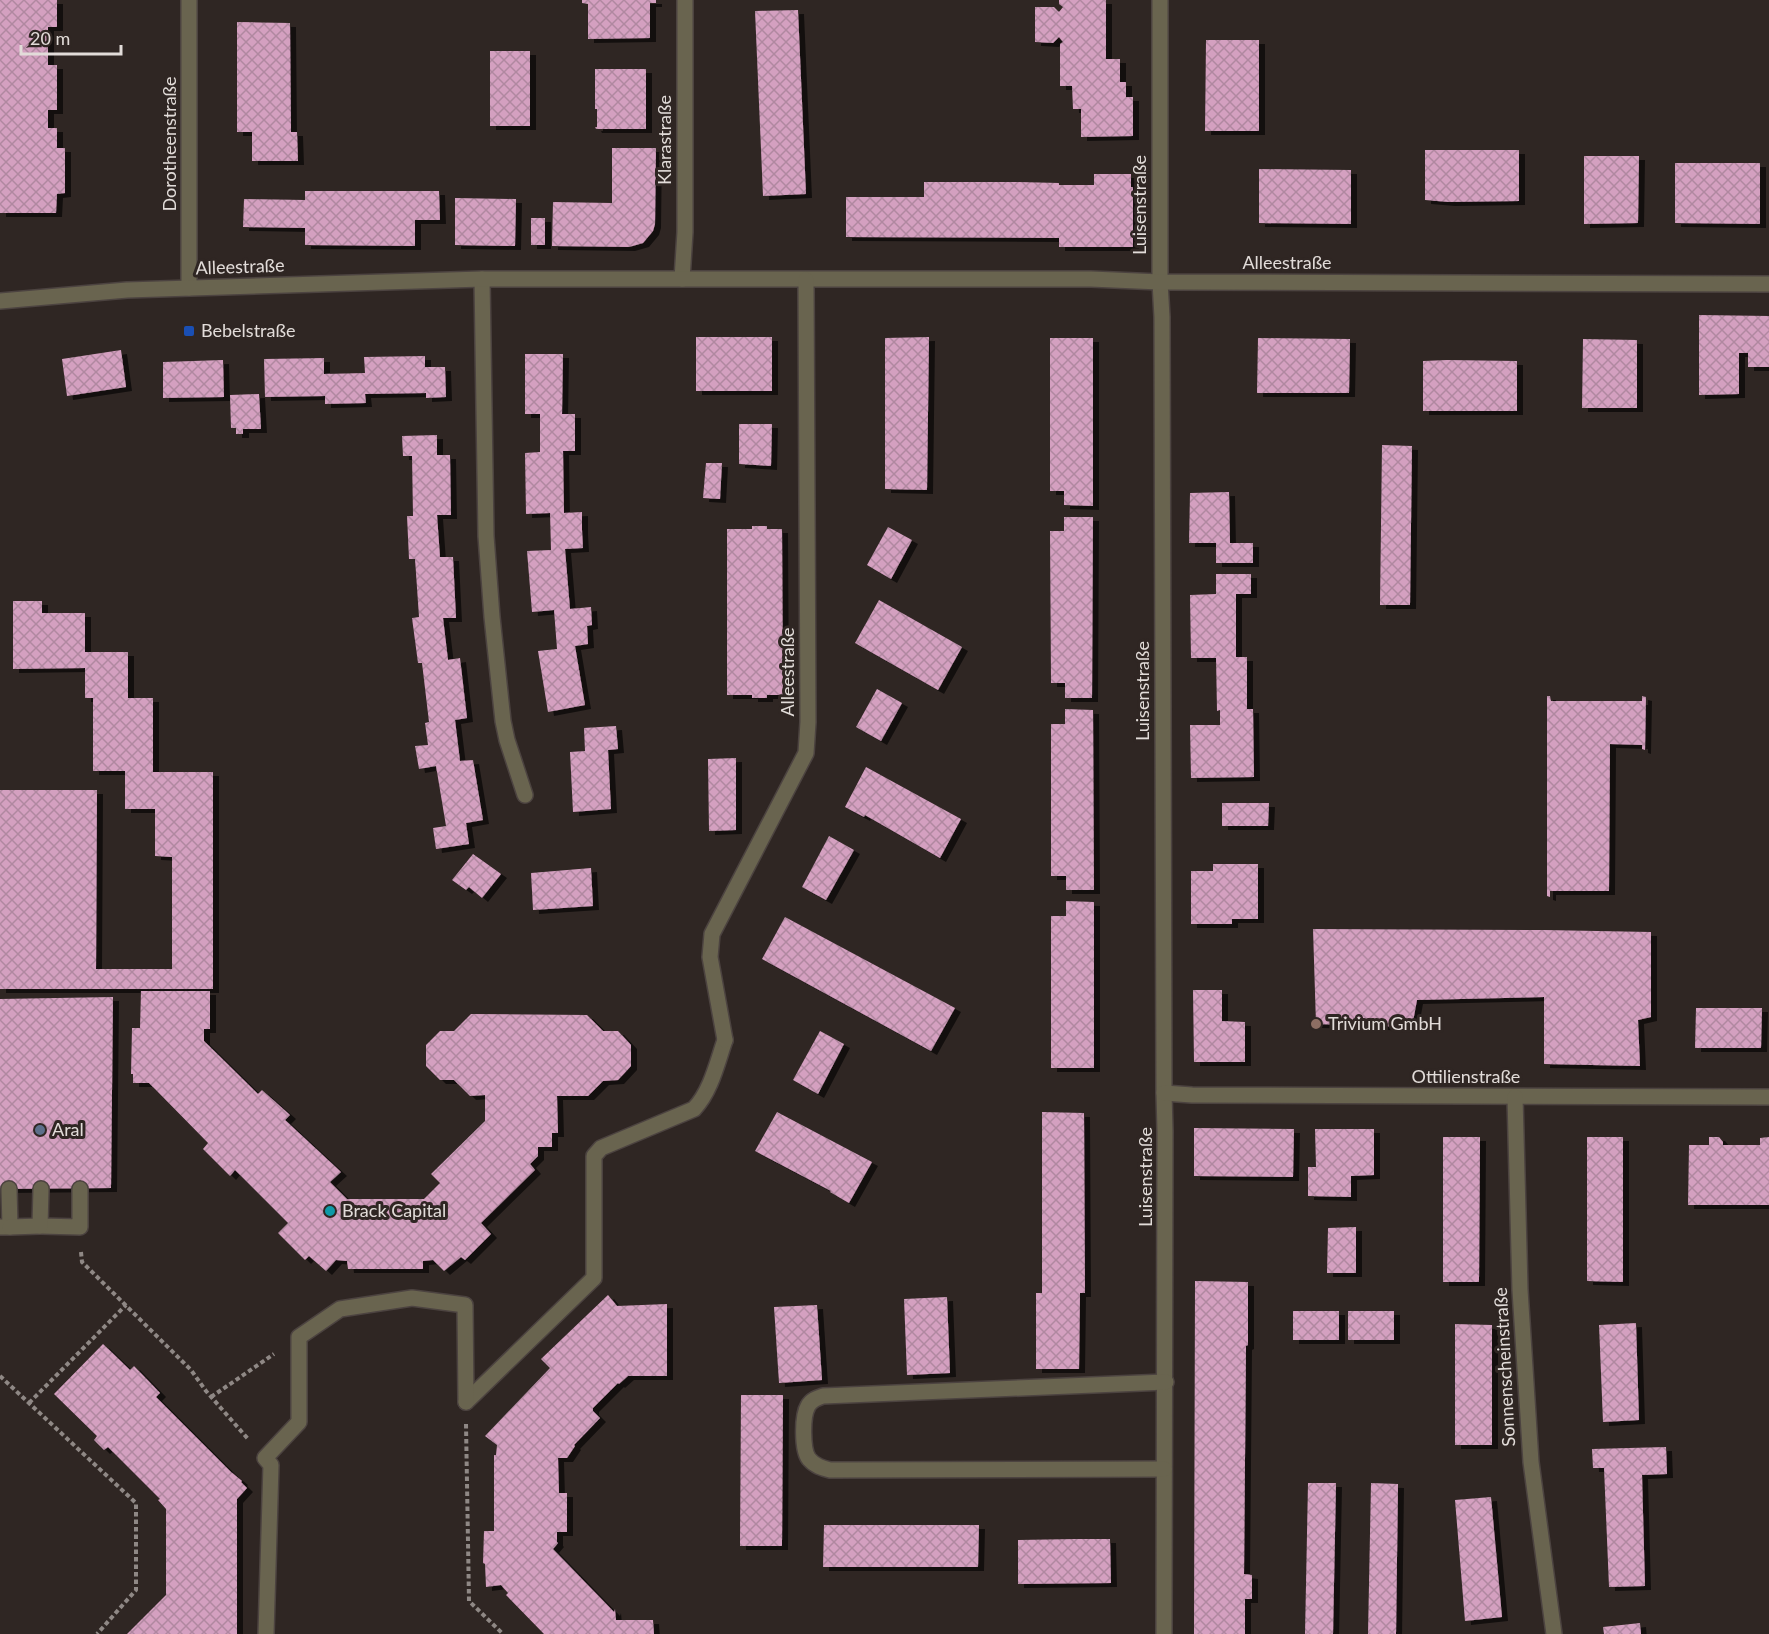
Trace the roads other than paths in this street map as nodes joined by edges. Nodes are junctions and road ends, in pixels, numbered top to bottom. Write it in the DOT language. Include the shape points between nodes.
graph roads {
  1 [pos="189,0"];
  2 [pos="685,0"];
  3 [pos="1160,0"];
  4 [pos="482,279"];
  5 [pos="682,279"];
  6 [pos="806,280"];
  7 [pos="1160,282"];
  8 [pos="1769,284"];
  9 [pos="189,288"];
  10 [pos="0,302"];
  11 [pos="525,795"];
  12 [pos="1164,1093"];
  13 [pos="1515,1097"];
  14 [pos="1769,1097"];
  15 [pos="9,1189"];
  16 [pos="41,1189"];
  17 [pos="80,1189"];
  18 [pos="5,1227"];
  19 [pos="40,1227"];
  20 [pos="1166,1382"];
  21 [pos="1164,1469"];
  22 [pos="266,1634"];
  23 [pos="1164,1634"];
  24 [pos="1554,1634"];
  1 -- 9 [label="street, Dorotheenstraße"];
  2 -- 5 [label="street, Klarastraße"];
  3 -- 7 [label="street, Luisenstraße"];
  4 -- 5 [label="street, Alleestraße"];
  4 -- 9 [label="street, Alleestraße"];
  4 -- 11 [label="street" via="486,536 492,617 503,722"];
  5 -- 6 [label="street, Alleestraße"];
  6 -- 7 [label="street, Alleestraße"];
  6 -- 22 [label="street, Alleestraße" via="806,753 712,934 710,957 725,1040 706,1092 694,1109 596,1152 594,1278 466,1402 465,1305 412,1299 340,1309 299,1337 299,1422 265,1458 272,1465"];
  7 -- 8 [label="street, Alleestraße"];
  7 -- 12 [label="street, Luisenstraße"];
  9 -- 10 [label="street, Alleestraße"];
  12 -- 13 [label="street, Ottilienstraße"];
  12 -- 20 [label="street, Luisenstraße"];
  13 -- 14 [label="street, Ottilienstraße"];
  13 -- 24 [label="street, Sonnenscheinstraße" via="1520,1290 1531,1461"];
  15 -- 18 [label="street"];
  16 -- 19 [label="street"];
  17 -- 19 [label="street" via="80,1227"];
  18 -- 19 [label="street"];
  20 -- 21 [label="street, Luisenstraße"];
  20 -- 21 [label="street" via="823,1396 806,1408 803,1433 807,1457 830,1470"];
  21 -- 23 [label="street, Luisenstraße"];
}
